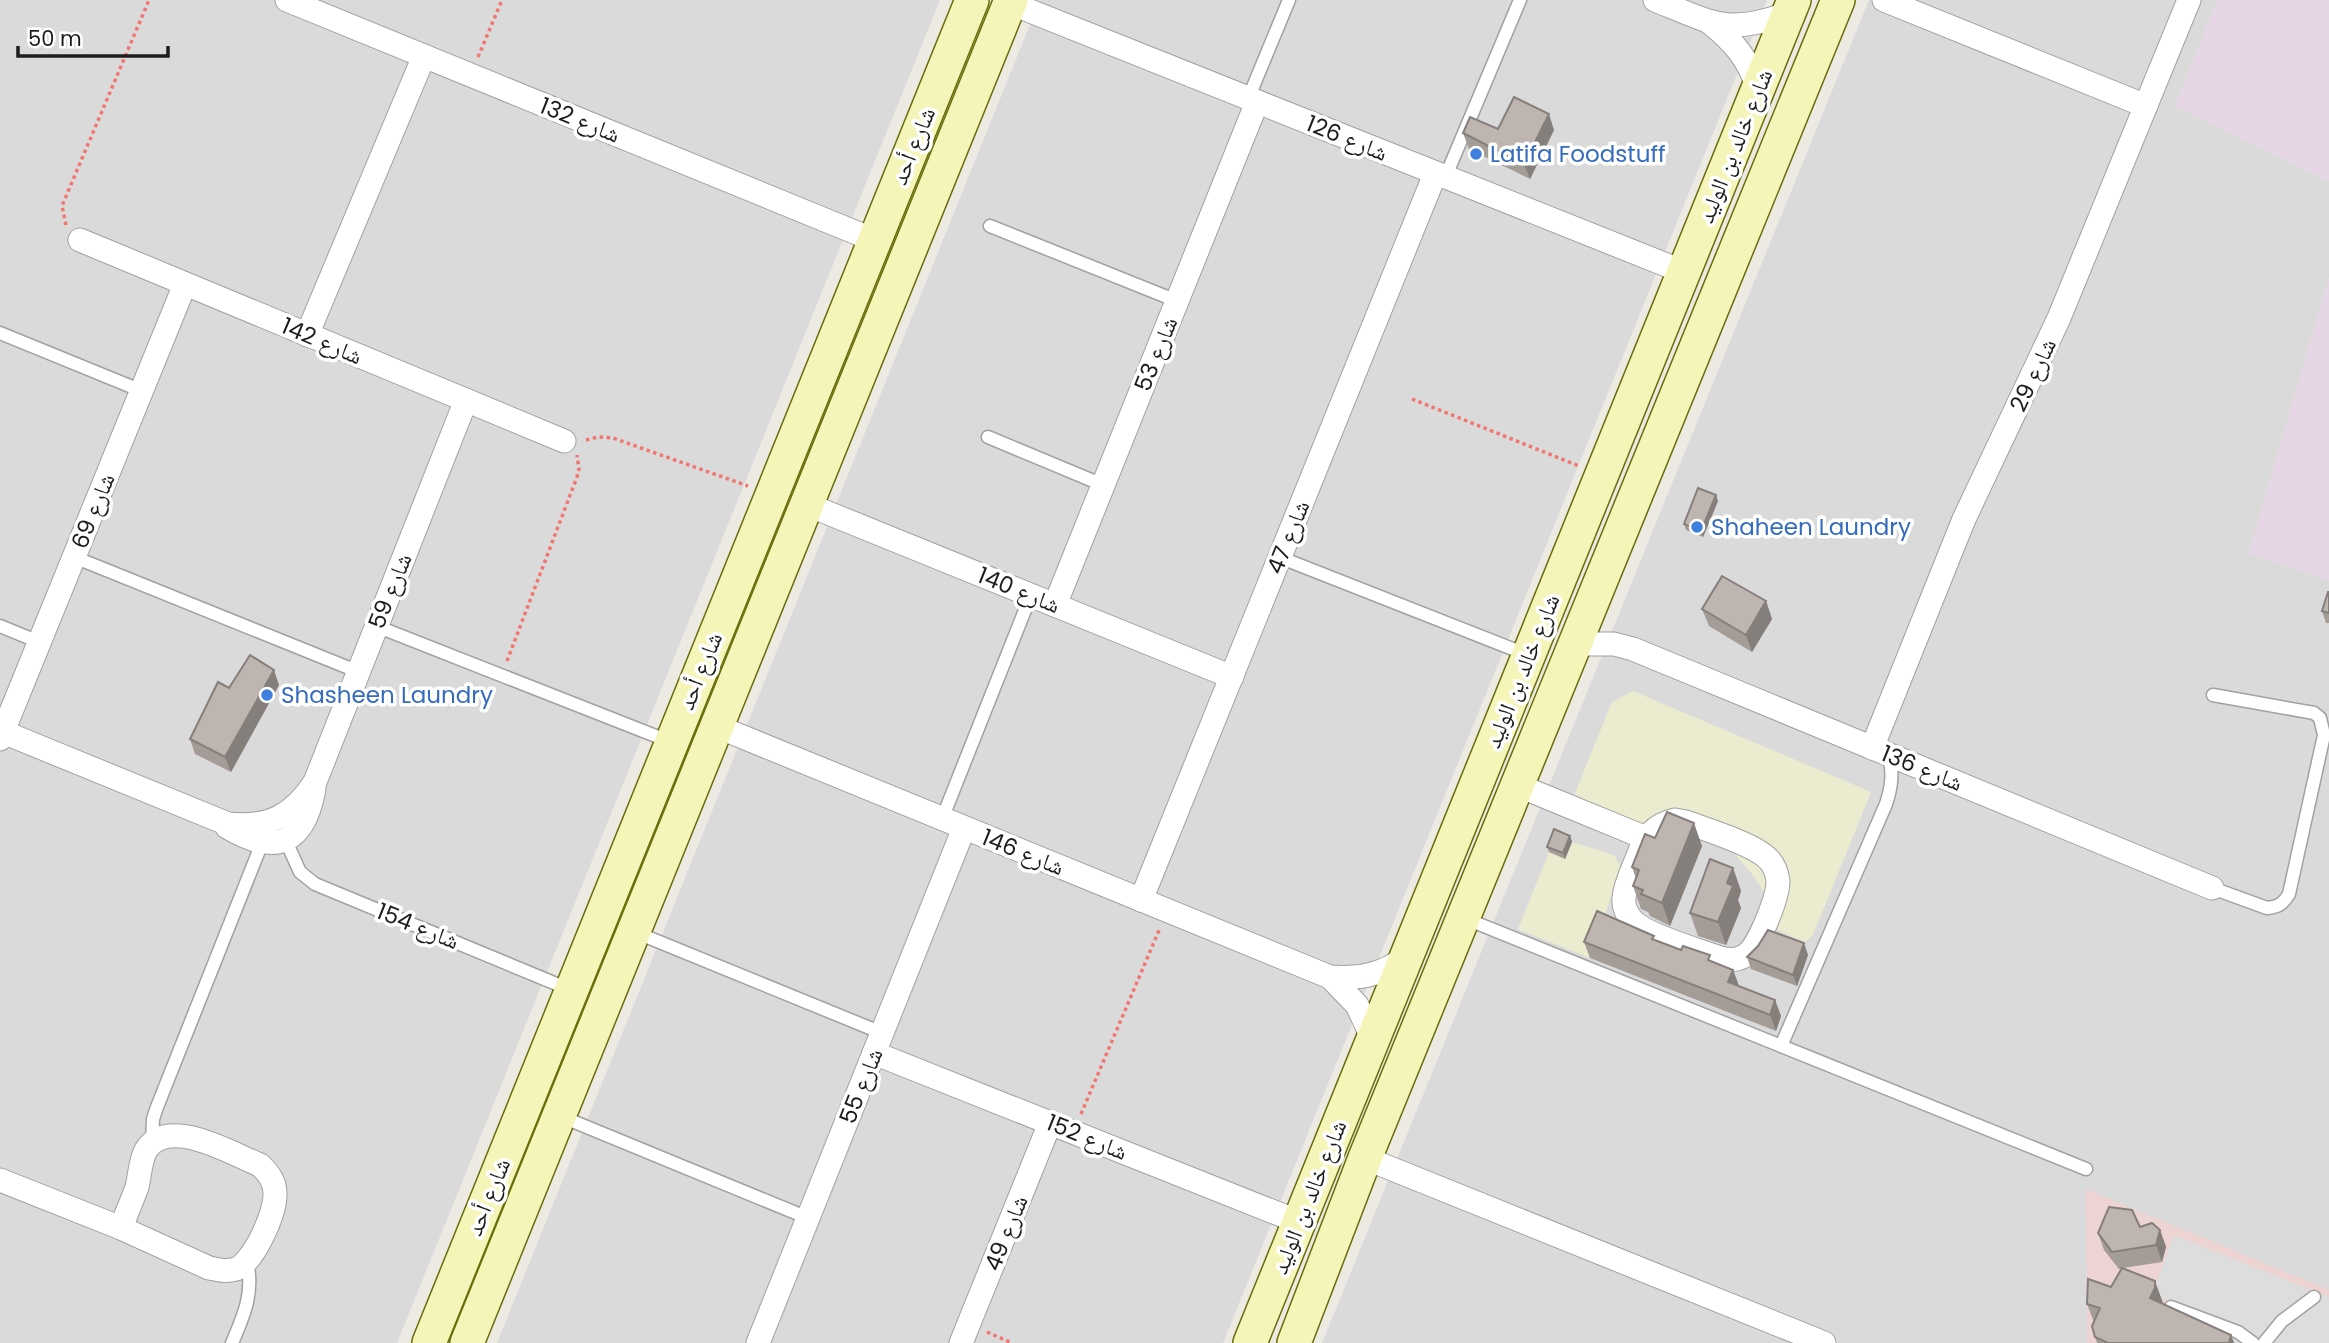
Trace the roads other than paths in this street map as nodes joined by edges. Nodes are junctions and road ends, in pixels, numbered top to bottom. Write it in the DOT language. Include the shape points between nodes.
graph roads {
  1 [pos="287,0"];
  2 [pos="1289,0"];
  3 [pos="1520,0"];
  4 [pos="1655,0"];
  5 [pos="1838,0"];
  6 [pos="1884,0"];
  7 [pos="2189,0"];
  8 [pos="1010,1"];
  9 [pos="1792,6"];
  10 [pos="969,10"];
  11 [pos="1709,22"];
  12 [pos="998,34"];
  13 [pos="424,56"];
  14 [pos="1759,89"];
  15 [pos="1253,101"];
  16 [pos="2146,106"];
  17 [pos="1440,176"];
  18 [pos="990,226"];
  19 [pos="80,240"];
  20 [pos="874,240"];
  21 [pos="1684,272"];
  22 [pos="185,284"];
  23 [pos="1177,301"];
  24 [pos="0,333"];
  25 [pos="307,335"];
  26 [pos="142,391"];
  27 [pos="466,400"];
  28 [pos="988,437"];
  29 [pos="567,444"];
  30 [pos="1598,481"];
  31 [pos="1103,485"];
  32 [pos="1632,503"];
  33 [pos="806,504"];
  34 [pos="1575,539"];
  35 [pos="1611,556"];
  36 [pos="74,557"];
  37 [pos="1279,557"];
  38 [pos="733,589"];
  39 [pos="1031,595"];
  40 [pos="767,599"];
  41 [pos="1055,605"];
  42 [pos="1589,611"];
  43 [pos="0,626"];
  44 [pos="376,626"];
  45 [pos="39,642"];
  46 [pos="1575,644"];
  47 [pos="1633,649"];
  48 [pos="1528,655"];
  49 [pos="359,672"];
  50 [pos="1232,677"];
  51 [pos="2213,695"];
  52 [pos="716,726"];
  53 [pos="1,736"];
  54 [pos="671,743"];
  55 [pos="1881,751"];
  56 [pos="315,782"];
  57 [pos="1517,785"];
  58 [pos="211,818"];
  59 [pos="942,818"];
  60 [pos="964,828"];
  61 [pos="1646,838"];
  62 [pos="273,841"];
  63 [pos="2212,888"];
  64 [pos="1141,900"];
  65 [pos="1463,918"];
  66 [pos="634,932"];
  67 [pos="1406,957"];
  68 [pos="1330,977"];
  69 [pos="567,1001"];
  70 [pos="597,1025"];
  71 [pos="1373,1039"];
  72 [pos="878,1043"];
  73 [pos="1781,1046"];
  74 [pos="560,1116"];
  75 [pos="1050,1123"];
  76 [pos="152,1144"];
  77 [pos="220,1154"];
  78 [pos="1366,1158"];
  79 [pos="2086,1169"];
  80 [pos="0,1180"];
  81 [pos="137,1186"];
  82 [pos="808,1218"];
  83 [pos="263,1222"];
  84 [pos="1299,1222"];
  85 [pos="121,1228"];
  86 [pos="177,1252"];
  87 [pos="247,1262"];
  88 [pos="2314,1297"];
  89 [pos="2171,1307"];
  90 [pos="965,1334"];
  91 [pos="232,1343"];
  92 [pos="429,1343"];
  93 [pos="467,1343"];
  94 [pos="758,1343"];
  95 [pos="1250,1343"];
  96 [pos="1294,1343"];
  97 [pos="1824,1343"];
  98 [pos="2253,1343"];
  99 [pos="2264,1343"];
  1 -- 13 [label="street, شارع 132"];
  2 -- 15 [label="lane"];
  3 -- 17 [label="lane"];
  4 -- 11 [label="street"];
  5 -- 32 [label="main road, شارع خالد بن الوليد"];
  6 -- 16 [label="street"];
  7 -- 16 [label="street, شارع 29"];
  8 -- 12 [label="main road, شارع أحد"];
  8 -- 15 [label="street, شارع 126"];
  9 -- 11 [label="street" via="1749,25"];
  9 -- 14 [label="main road, شارع خالد بن الوليد"];
  10 -- 12 [label="main road" via="972,16 989,19"];
  10 -- 20 [label="main road, شارع أحد"];
  11 -- 14 [label="street" via="1741,51"];
  12 -- 33 [label="main road, شارع أحد"];
  13 -- 20 [label="street, شارع 132"];
  13 -- 25 [label="street"];
  14 -- 21 [label="main road, شارع خالد بن الوليد"];
  15 -- 17 [label="street, شارع 126"];
  15 -- 23 [label="street, شارع 53"];
  16 -- 55 [label="street, شارع 29" via="2046,348 1964,519"];
  17 -- 21 [label="street, شارع 126"];
  17 -- 37 [label="street, شارع 47"];
  18 -- 23 [label="lane"];
  19 -- 22 [label="street, شارع 142"];
  20 -- 38 [label="main road, شارع أحد"];
  21 -- 30 [label="main road, شارع خالد بن الوليد"];
  22 -- 25 [label="street, شارع 142"];
  22 -- 26 [label="street, شارع 69"];
  23 -- 31 [label="street, شارع 53"];
  24 -- 26 [label="lane"];
  25 -- 27 [label="street, شارع 142"];
  26 -- 36 [label="street, شارع 69"];
  27 -- 29 [label="street, شارع 142"];
  27 -- 44 [label="street, شارع 59"];
  28 -- 31 [label="lane"];
  30 -- 32 [label="main road" via="1602,503 1609,508 1617,510"];
  30 -- 34 [label="main road, شارع خالد بن الوليد"];
  31 -- 41 [label="street, شارع 53"];
  32 -- 35 [label="main road, شارع خالد بن الوليد"];
  33 -- 39 [label="street, شارع 140"];
  33 -- 40 [label="main road, شارع أحد"];
  34 -- 35 [label="main road" via="1598,537"];
  34 -- 48 [label="main road, شارع خالد بن الوليد"];
  35 -- 42 [label="main road, شارع خالد بن الوليد"];
  36 -- 45 [label="street, شارع 69"];
  36 -- 49 [label="lane"];
  37 -- 48 [label="lane"];
  37 -- 50 [label="street, شارع 47"];
  38 -- 40 [label="main road" via="744,603"];
  38 -- 54 [label="main road, شارع أحد"];
  39 -- 41 [label="street, شارع 140"];
  39 -- 59 [label="lane"];
  40 -- 52 [label="main road, شارع أحد"];
  41 -- 50 [label="street, شارع 140"];
  42 -- 46 [label="main road, شارع خالد بن الوليد"];
  42 -- 47 [label="street, شارع 136"];
  43 -- 45 [label="lane"];
  44 -- 49 [label="street, شارع 59"];
  44 -- 54 [label="lane"];
  45 -- 53 [label="street, شارع 69"];
  46 -- 47 [label="street, شارع 136"];
  46 -- 57 [label="main road, شارع خالد بن الوليد"];
  47 -- 55 [label="street, شارع 136"];
  48 -- 67 [label="main road, شارع خالد بن الوليد"];
  49 -- 56 [label="street, شارع 59"];
  50 -- 64 [label="street, شارع 47"];
  51 -- 63 [label="lane" via="2314,712 2324,735 2284,902 2267,908"];
  52 -- 59 [label="street, شارع 146"];
  52 -- 66 [label="main road, شارع أحد"];
  53 -- 58 [label="street"];
  54 -- 69 [label="main road, شارع أحد"];
  55 -- 63 [label="street, شارع 136"];
  55 -- 73 [label="lane" via="1892,771 1886,804"];
  56 -- 58 [label="street, شارع 59" via="293,809 262,824 245,826"];
  56 -- 62 [label="street, شارع 59" via="302,826"];
  57 -- 61 [label="street"];
  57 -- 65 [label="main road, شارع خالد بن الوليد"];
  58 -- 62 [label="street" via="250,840"];
  59 -- 60 [label="street, شارع 146"];
  60 -- 64 [label="street, شارع 146"];
  60 -- 72 [label="street, شارع 55"];
  61 -- 61 [label="street" via="1623,898 1635,923 1729,960 1754,948 1778,883 1764,854 1675,820 1663,822"];
  62 -- 69 [label="lane, شارع 154" via="315,884"];
  62 -- 76 [label="lane" via="157,1107"];
  64 -- 68 [label="street, شارع 146"];
  65 -- 73 [label="lane"];
  65 -- 78 [label="main road, شارع خالد بن الوليد"];
  66 -- 70 [label="main road, شارع أحد"];
  66 -- 72 [label="lane"];
  67 -- 68 [label="street, شارع 146" via="1371,976"];
  67 -- 71 [label="main road, شارع خالد بن الوليد"];
  68 -- 71 [label="street, شارع 146" via="1356,1005"];
  69 -- 70 [label="main road"];
  69 -- 92 [label="main road, شارع أحد"];
  70 -- 74 [label="main road, شارع أحد"];
  71 -- 84 [label="main road, شارع خالد بن الوليد"];
  72 -- 75 [label="street, شارع 152"];
  72 -- 82 [label="street, شارع 55"];
  73 -- 79 [label="lane"];
  74 -- 82 [label="lane"];
  74 -- 93 [label="main road, شارع أحد"];
  75 -- 84 [label="street, شارع 152"];
  75 -- 90 [label="street, شارع 49"];
  76 -- 77 [label="street" via="166,1135 184,1135"];
  76 -- 81 [label="street" via="143,1158"];
  77 -- 81 [label="street" via="171,1148 156,1157"];
  77 -- 83 [label="street" via="258,1180 264,1197"];
  78 -- 96 [label="main road, شارع خالد بن الوليد"];
  78 -- 97 [label="street"];
  80 -- 85 [label="street"];
  81 -- 85 [label="street"];
  82 -- 94 [label="street, شارع 55"];
  83 -- 86 [label="street" via="247,1245 224,1258"];
  83 -- 87 [label="street" via="258,1245"];
  84 -- 95 [label="main road, شارع خالد بن الوليد"];
  85 -- 86 [label="street"];
  86 -- 87 [label="street" via="224,1272"];
  87 -- 91 [label="lane" via="249,1299"];
  88 -- 99 [label="lane" via="2282,1321"];
  89 -- 98 [label="lane" via="2238,1332"];
}
